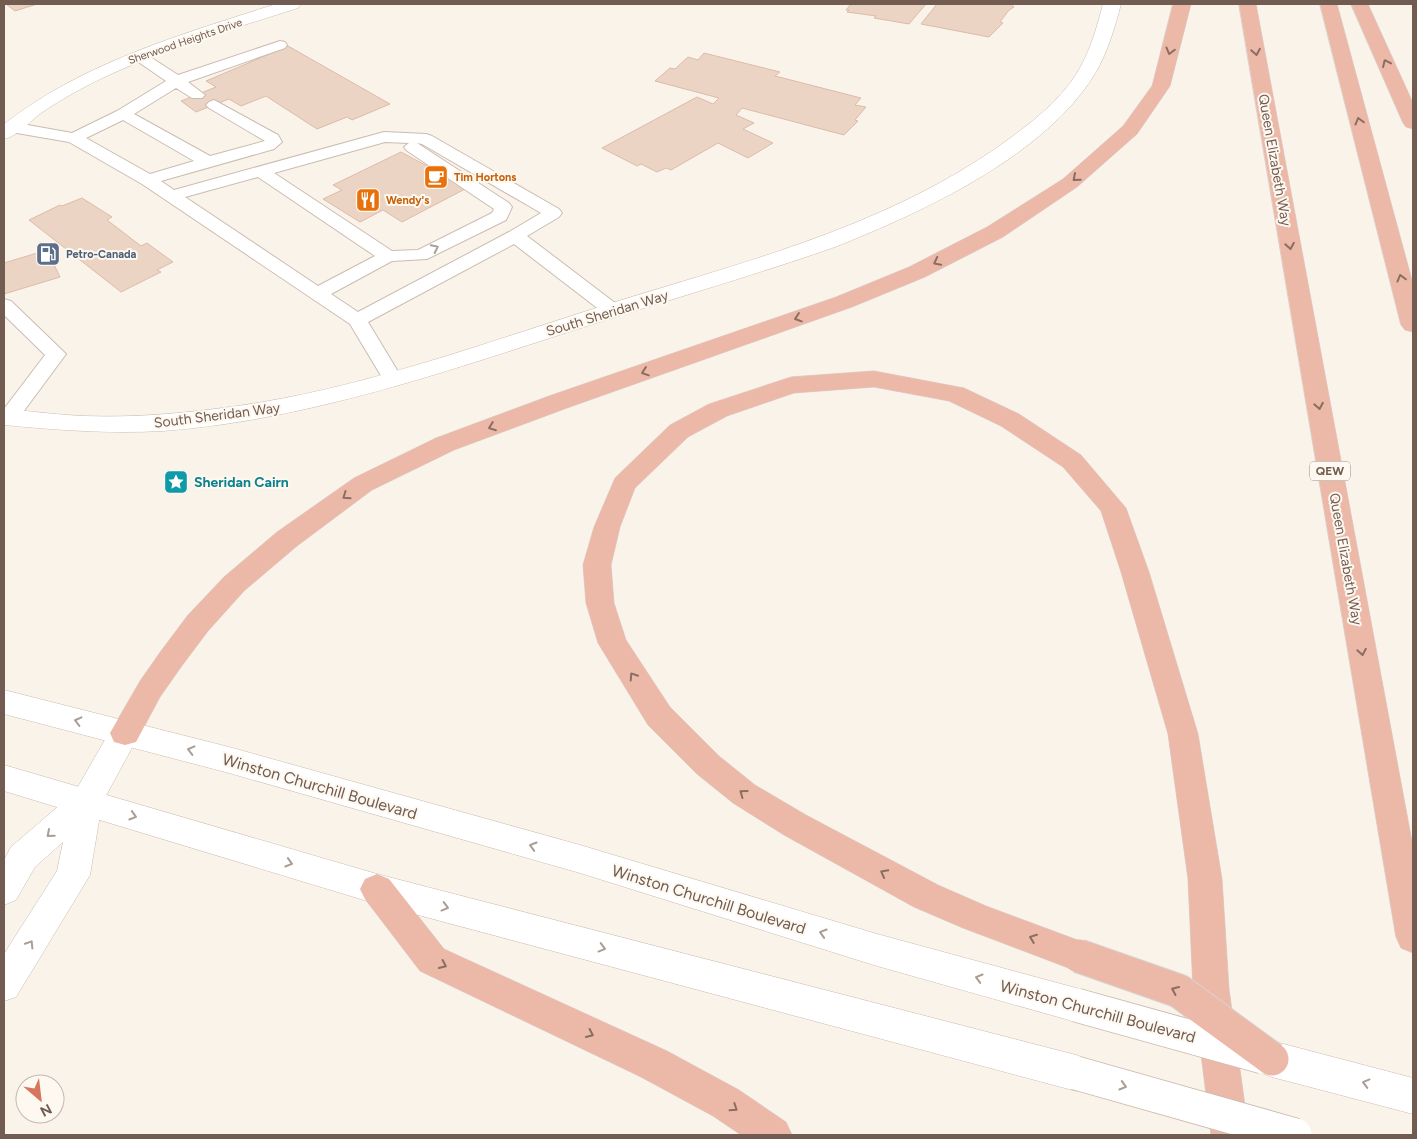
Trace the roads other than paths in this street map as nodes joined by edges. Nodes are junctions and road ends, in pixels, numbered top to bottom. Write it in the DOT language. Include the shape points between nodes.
graph roads {
  1 [pos="292,4"];
  2 [pos="1112,4"];
  3 [pos="1182,4"];
  4 [pos="1247,4"];
  5 [pos="1328,4"];
  6 [pos="1359,4"];
  7 [pos="280,45"];
  8 [pos="139,56"];
  9 [pos="176,81"];
  10 [pos="198,94"];
  11 [pos="214,105"];
  12 [pos="124,114"];
  13 [pos="1413,124"];
  14 [pos="7,130"];
  15 [pos="74,138"];
  16 [pos="398,138"];
  17 [pos="208,162"];
  18 [pos="260,172"];
  19 [pos="148,180"];
  20 [pos="172,196"];
  21 [pos="515,236"];
  22 [pos="388,256"];
  23 [pos="317,294"];
  24 [pos="4,305"];
  25 [pos="612,310"];
  26 [pos="357,320"];
  27 [pos="1413,325"];
  28 [pos="393,380"];
  29 [pos="6,417"];
  30 [pos="4,702"];
  31 [pos="125,733"];
  32 [pos="4,778"];
  33 [pos="86,801"];
  34 [pos="377,889"];
  35 [pos="4,890"];
  36 [pos="1413,937"];
  37 [pos="4,985"];
  38 [pos="1272,1059"];
  39 [pos="1413,1096"];
  40 [pos="773,1135"];
  41 [pos="1230,1135"];
  42 [pos="1295,1135"];
  1 -- 8 [label="street, Sherwood Heights Drive"];
  2 -- 25 [label="street, South Sheridan Way" via="1092,63 1072,92 1043,123 1006,153 947,190 760,267"];
  3 -- 31 [label="highway, one-way" via="1161,86 1130,130 1070,183 995,232 917,272 844,302 445,444 363,484 286,539 234,584 171,659"];
  4 -- 36 [label="highway, Queen Elizabeth Way / QEW, one-way"];
  27 -- 5 [label="highway, one-way"];
  13 -- 6 [label="highway, one-way"];
  7 -- 9 [label="lane"];
  8 -- 9 [label="lane"];
  8 -- 14 [label="street, Sherwood Heights Drive" via="70,87"];
  9 -- 10 [label="lane"];
  9 -- 12 [label="lane"];
  11 -- 17 [label="lane" via="274,142"];
  12 -- 15 [label="lane"];
  12 -- 17 [label="lane"];
  14 -- 15 [label="lane"];
  15 -- 19 [label="lane"];
  16 -- 18 [label="lane" via="384,137"];
  16 -- 21 [label="lane" via="426,139 553,213"];
  22 -- 16 [label="lane, one-way" via="421,255 500,216 503,207"];
  17 -- 19 [label="lane"];
  18 -- 20 [label="lane"];
  18 -- 22 [label="lane"];
  19 -- 20 [label="lane"];
  20 -- 23 [label="lane"];
  21 -- 25 [label="lane"];
  21 -- 26 [label="lane"];
  22 -- 23 [label="lane"];
  23 -- 26 [label="lane"];
  24 -- 29 [label="lane" via="56,354"];
  25 -- 28 [label="street, South Sheridan Way"];
  26 -- 28 [label="lane"];
  28 -- 29 [label="street, South Sheridan Way" via="282,407 211,419 101,425 57,424"];
  31 -- 30 [label="street, Winston Churchill Boulevard, one-way"];
  31 -- 33 [label="street"];
  38 -- 31 [label="street, Winston Churchill Boulevard, one-way, bridge" via="877,950 580,859"];
  32 -- 33 [label="street"];
  33 -- 34 [label="street, one-way"];
  33 -- 35 [label="street, one-way" via="23,857"];
  37 -- 33 [label="street, one-way" via="73,875"];
  34 -- 40 [label="highway, one-way" via="432,960 654,1064 726,1103"];
  34 -- 42 [label="street, one-way, bridge" via="1076,1073"];
  39 -- 38 [label="street, Winston Churchill Boulevard, one-way"];
  38 -- 41 [label="highway, one-way, bridge" via="1179,991 926,896 795,825 744,794 708,765 659,716 612,643 600,603 597,565 607,526 624,484 679,432 718,410 790,385 874,379 955,394 1010,420 1072,461 1113,508 1183,734 1205,880 1211,989"];
}
